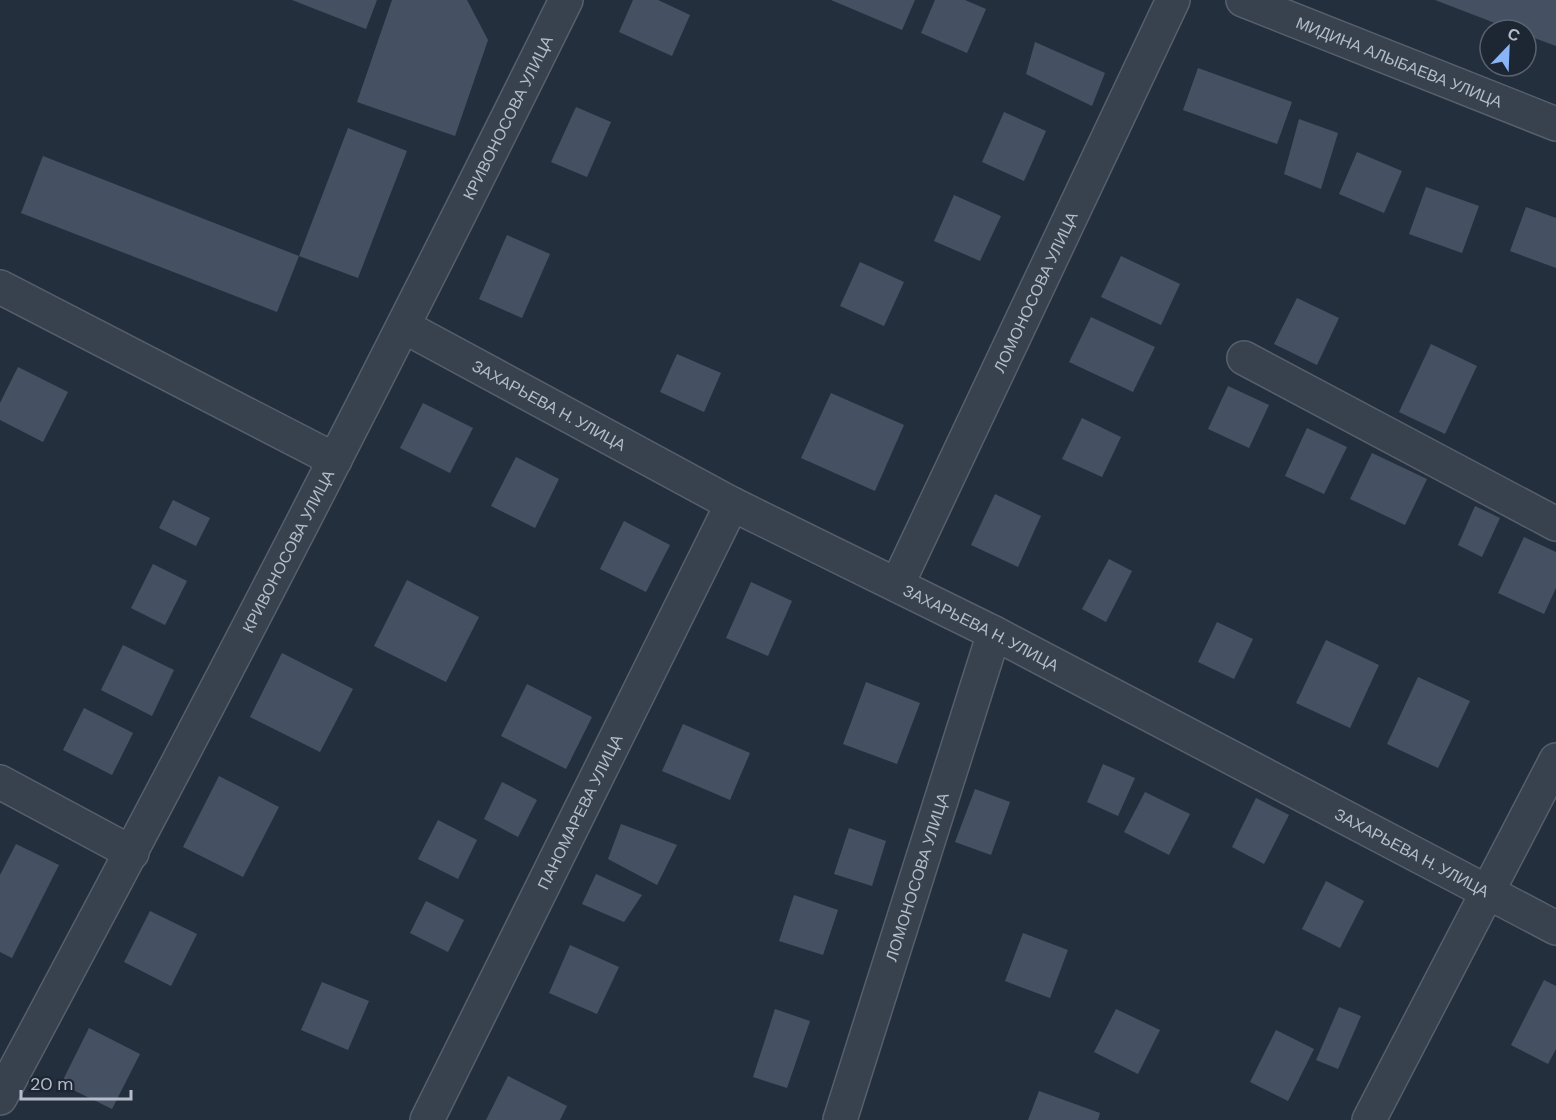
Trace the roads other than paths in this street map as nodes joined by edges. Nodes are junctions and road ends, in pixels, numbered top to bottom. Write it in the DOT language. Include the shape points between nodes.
graph roads {
  1 [pos="566,0"];
  2 [pos="1173,0"];
  3 [pos="1243,0"];
  4 [pos="1556,124"];
  5 [pos="0,287"];
  6 [pos="405,327"];
  7 [pos="1244,358"];
  8 [pos="335,460"];
  9 [pos="732,504"];
  10 [pos="1556,524"];
  11 [pos="897,585"];
  12 [pos="994,633"];
  13 [pos="1556,760"];
  14 [pos="0,782"];
  15 [pos="132,853"];
  16 [pos="1487,892"];
  17 [pos="1556,928"];
  18 [pos="0,1098"];
  19 [pos="427,1120"];
  20 [pos="840,1120"];
  21 [pos="1369,1120"];
  1 -- 6 [label="street, КРИВОНОСОВА УЛИЦА"];
  2 -- 11 [label="street, ЛОМОНОСОВА УЛИЦА"];
  3 -- 4 [label="street, МИДИНА АЛЫБАЕВА УЛИЦА"];
  5 -- 8 [label="street"];
  6 -- 8 [label="street, КРИВОНОСОВА УЛИЦА"];
  6 -- 9 [label="street, ЗАХАРЬЕВА Н. УЛИЦА"];
  7 -- 10 [label="street"];
  8 -- 15 [label="street, КРИВОНОСОВА УЛИЦА"];
  9 -- 11 [label="street, ЗАХАРЬЕВА Н. УЛИЦА"];
  9 -- 19 [label="street, ПАНОМАРЕВА УЛИЦА"];
  11 -- 12 [label="street, ЗАХАРЬЕВА Н. УЛИЦА"];
  12 -- 16 [label="street, ЗАХАРЬЕВА Н. УЛИЦА"];
  12 -- 20 [label="street, ЛОМОНОСОВА УЛИЦА"];
  13 -- 16 [label="street"];
  14 -- 15 [label="street"];
  15 -- 18 [label="street, КРИВОНОСОВА УЛИЦА"];
  16 -- 17 [label="street, ЗАХАРЬЕВА Н. УЛИЦА"];
  16 -- 21 [label="street"];
}
